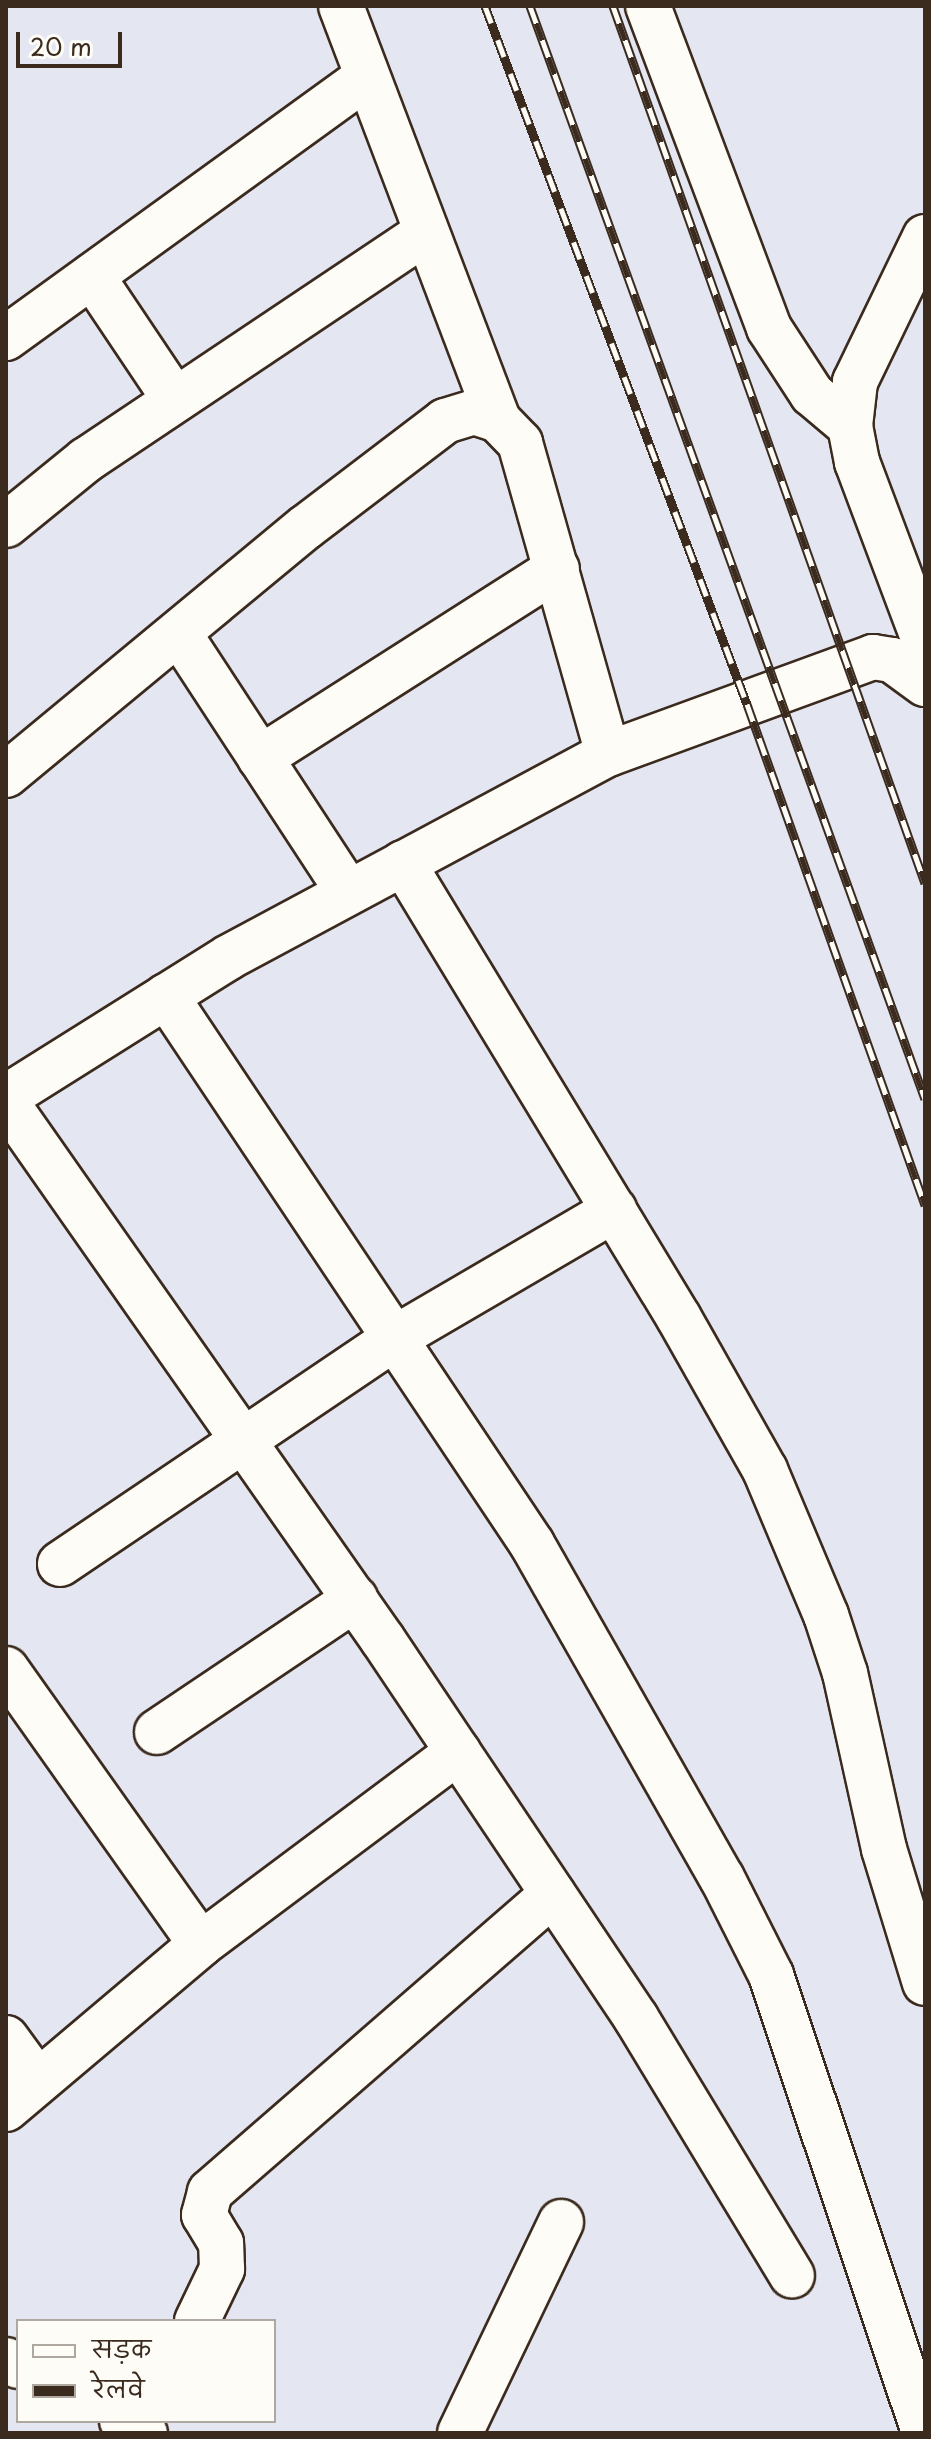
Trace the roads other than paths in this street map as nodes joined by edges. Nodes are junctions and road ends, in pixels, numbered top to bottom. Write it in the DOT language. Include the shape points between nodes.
graph roads {
  1 [pos="341,6"];
  2 [pos="648,6"];
  3 [pos="365,78"];
  4 [pos="426,232"];
  5 [pos="925,237"];
  6 [pos="92,276"];
  7 [pos="6,338"];
  8 [pos="175,400"];
  9 [pos="498,420"];
  10 [pos="850,426"];
  11 [pos="6,525"];
  12 [pos="557,569"];
  13 [pos="180,635"];
  14 [pos="925,643"];
  15 [pos="925,684"];
  16 [pos="608,754"];
  17 [pos="260,758"];
  18 [pos="6,775"];
  19 [pos="403,863"];
  20 [pos="348,892"];
  21 [pos="166,996"];
  22 [pos="6,1100"];
  23 [pos="614,1210"];
  24 [pos="395,1338"];
  25 [pos="242,1439"];
  26 [pos="60,1564"];
  27 [pos="355,1599"];
  28 [pos="6,1669"];
  29 [pos="157,1732"];
  30 [pos="458,1752"];
  31 [pos="553,1894"];
  32 [pos="201,1944"];
  33 [pos="925,1983"];
  34 [pos="6,2038"];
  35 [pos="36,2079"];
  36 [pos="6,2109"];
  37 [pos="561,2222"];
  38 [pos="792,2276"];
  39 [pos="198,2319"];
  40 [pos="916,2430"];
  41 [pos="460,2433"];
  1 -- 3 [label="street"];
  2 -- 10 [label="street" via="769,328 812,394"];
  3 -- 4 [label="street"];
  3 -- 6 [label="street"];
  4 -- 8 [label="street"];
  4 -- 9 [label="street"];
  5 -- 10 [label="street" via="855,382"];
  6 -- 7 [label="street"];
  6 -- 8 [label="street"];
  8 -- 11 [label="street" via="86,460"];
  9 -- 12 [label="street" via="520,443"];
  9 -- 13 [label="street" via="474,412 445,421 306,527"];
  10 -- 14 [label="street" via="857,462"];
  12 -- 16 [label="street"];
  12 -- 17 [label="street"];
  13 -- 17 [label="street"];
  13 -- 18 [label="street"];
  15 -- 16 [label="street" via="892,660 873,657"];
  16 -- 19 [label="street"];
  17 -- 20 [label="street"];
  19 -- 20 [label="street"];
  19 -- 23 [label="street"];
  20 -- 21 [label="street"];
  21 -- 22 [label="street"];
  21 -- 24 [label="street"];
  22 -- 25 [label="street"];
  23 -- 24 [label="street"];
  23 -- 33 [label="street" via="765,1470 801,1552 845,1673 884,1849"];
  24 -- 25 [label="street"];
  24 -- 40 [label="street" via="532,1544 722,1878 771,1975"];
  25 -- 26 [label="street"];
  25 -- 27 [label="street"];
  27 -- 29 [label="street"];
  27 -- 30 [label="street"];
  28 -- 32 [label="street"];
  30 -- 31 [label="street"];
  30 -- 32 [label="street"];
  31 -- 38 [label="street" via="728,2166"];
  31 -- 39 [label="street" via="210,2192 204,2215 221,2243 222,2269"];
  32 -- 35 [label="street"];
  34 -- 35 [label="street"];
  35 -- 36 [label="street"];
  37 -- 41 [label="street"];
}
